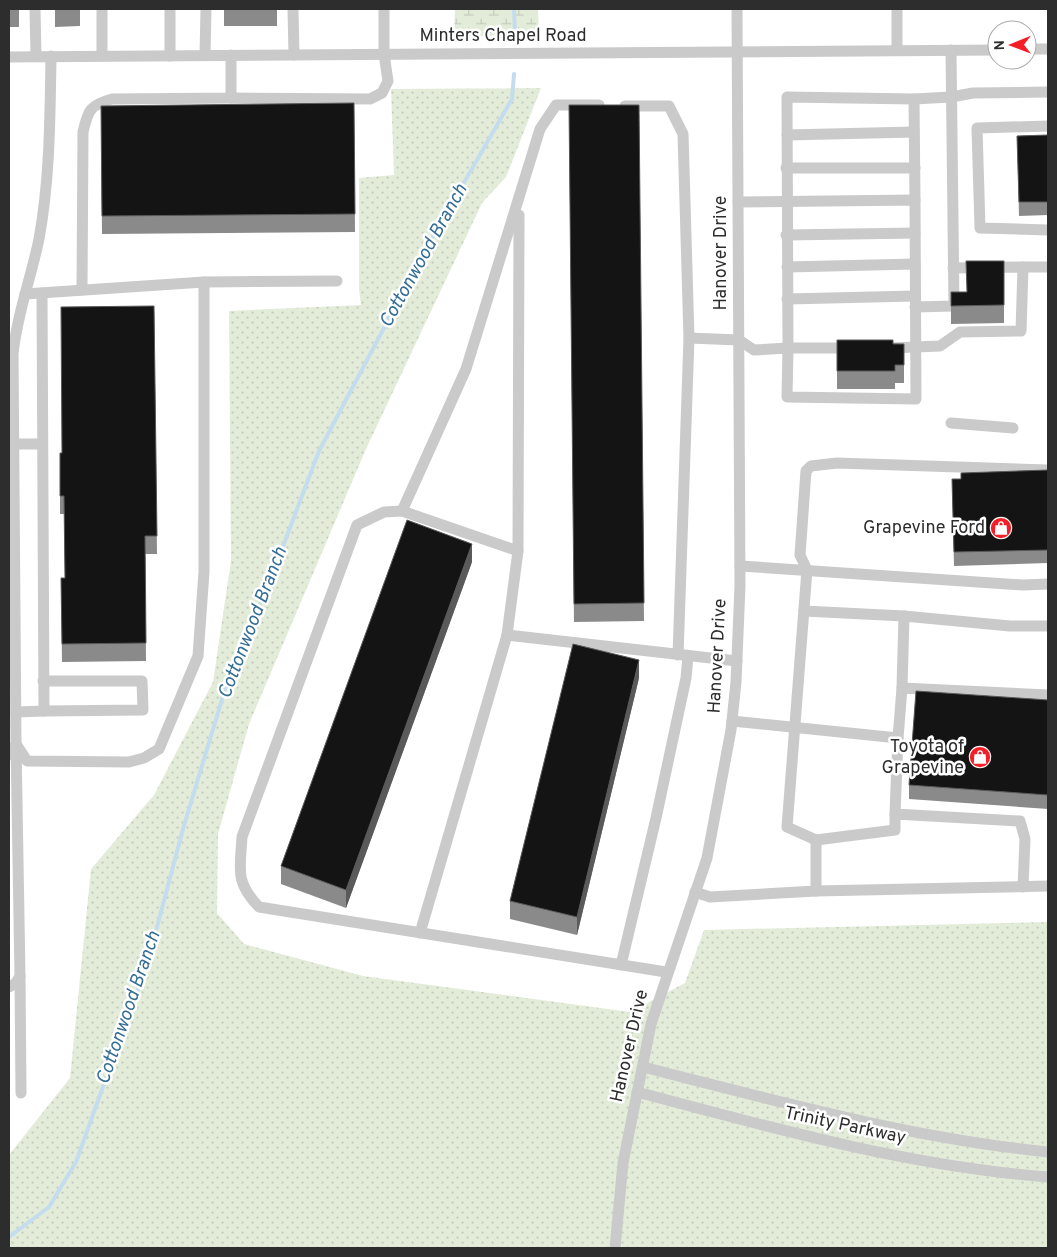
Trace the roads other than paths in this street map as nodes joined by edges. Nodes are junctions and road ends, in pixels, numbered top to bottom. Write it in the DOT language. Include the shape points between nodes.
graph roads {
  1 [pos="35,9"];
  2 [pos="102,9"];
  3 [pos="170,9"];
  4 [pos="206,9"];
  5 [pos="293,9"];
  6 [pos="384,9"];
  7 [pos="737,9"];
  8 [pos="897,9"];
  9 [pos="897,50"];
  10 [pos="951,50"];
  11 [pos="987,50"];
  12 [pos="738,51"];
  13 [pos="384,54"];
  14 [pos="205,55"];
  15 [pos="231,55"];
  16 [pos="294,55"];
  17 [pos="36,56"];
  18 [pos="51,56"];
  19 [pos="102,56"];
  20 [pos="170,56"];
  21 [pos="9,57"];
  22 [pos="1048,92"];
  23 [pos="951,97"];
  24 [pos="231,98"];
  25 [pos="914,99"];
  26 [pos="1048,126"];
  27 [pos="914,132"];
  28 [pos="787,135"];
  29 [pos="786,168"];
  30 [pos="914,168"];
  31 [pos="915,200"];
  32 [pos="738,202"];
  33 [pos="786,202"];
  34 [pos="519,204"];
  35 [pos="1048,230"];
  36 [pos="915,233"];
  37 [pos="786,235"];
  38 [pos="915,264"];
  39 [pos="787,267"];
  40 [pos="1023,267"];
  41 [pos="1048,267"];
  42 [pos="953,268"];
  43 [pos="337,281"];
  44 [pos="204,282"];
  45 [pos="82,290"];
  46 [pos="42,292"];
  47 [pos="25,294"];
  48 [pos="787,299"];
  49 [pos="915,302"];
  50 [pos="689,338"];
  51 [pos="739,340"];
  52 [pos="788,348"];
  53 [pos="915,348"];
  54 [pos="951,423"];
  55 [pos="1013,428"];
  56 [pos="12,440"];
  57 [pos="42,444"];
  58 [pos="1048,470"];
  59 [pos="402,511"];
  60 [pos="518,551"];
  61 [pos="740,566"];
  62 [pos="807,570"];
  63 [pos="1048,584"];
  64 [pos="12,605"];
  65 [pos="804,611"];
  66 [pos="904,616"];
  67 [pos="1048,626"];
  68 [pos="507,635"];
  69 [pos="683,656"];
  70 [pos="737,662"];
  71 [pos="43,680"];
  72 [pos="902,688"];
  73 [pos="1048,694"];
  74 [pos="44,711"];
  75 [pos="16,712"];
  76 [pos="732,721"];
  77 [pos="796,728"];
  78 [pos="898,738"];
  79 [pos="16,744"];
  80 [pos="9,755"];
  81 [pos="895,814"];
  82 [pos="14,831"];
  83 [pos="816,840"];
  84 [pos="1048,886"];
  85 [pos="1023,887"];
  86 [pos="816,890"];
  87 [pos="695,892"];
  88 [pos="420,933"];
  89 [pos="621,965"];
  90 [pos="666,972"];
  91 [pos="20,976"];
  92 [pos="9,986"];
  93 [pos="643,1066"];
  94 [pos="637,1092"];
  95 [pos="21,1093"];
  96 [pos="1048,1152"];
  97 [pos="1048,1177"];
  98 [pos="615,1248"];
  1 -- 17 [label="street"];
  2 -- 19 [label="street"];
  3 -- 20 [label="street"];
  4 -- 14 [label="street"];
  5 -- 16 [label="street"];
  6 -- 13 [label="street"];
  7 -- 12 [label="street, Hanover Drive"];
  8 -- 9 [label="street"];
  9 -- 10 [label="street, Minters Chapel Road"];
  9 -- 12 [label="street, Minters Chapel Road"];
  10 -- 11 [label="street, Minters Chapel Road"];
  10 -- 23 [label="street"];
  12 -- 13 [label="street, Minters Chapel Road"];
  12 -- 32 [label="street, Hanover Drive"];
  13 -- 16 [label="street, Minters Chapel Road"];
  13 -- 24 [label="street" via="388,82 382,93 370,99"];
  14 -- 15 [label="street, Minters Chapel Road"];
  14 -- 20 [label="street, Minters Chapel Road"];
  15 -- 16 [label="street, Minters Chapel Road"];
  15 -- 24 [label="street"];
  17 -- 18 [label="street, Minters Chapel Road"];
  17 -- 21 [label="street, Minters Chapel Road"];
  18 -- 19 [label="street, Minters Chapel Road"];
  18 -- 47 [label="street" via="48,156 39,238"];
  19 -- 20 [label="street, Minters Chapel Road"];
  22 -- 23 [label="street" via="973,93"];
  23 -- 25 [label="street"];
  23 -- 42 [label="street"];
  24 -- 45 [label="street" via="112,99 95,104 86,115 83,132"];
  25 -- 27 [label="street"];
  25 -- 28 [label="street" via="787,97"];
  26 -- 35 [label="street" via="977,128 980,228"];
  27 -- 28 [label="street"];
  27 -- 30 [label="street"];
  28 -- 29 [label="street"];
  29 -- 30 [label="street"];
  29 -- 33 [label="street"];
  30 -- 31 [label="street"];
  31 -- 33 [label="street"];
  31 -- 36 [label="street"];
  32 -- 33 [label="street"];
  32 -- 51 [label="street, Hanover Drive"];
  33 -- 37 [label="street"];
  34 -- 50 [label="street" via="540,129 556,105 669,106 683,134"];
  34 -- 59 [label="street" via="466,369"];
  34 -- 60 [label="street"];
  36 -- 37 [label="street"];
  36 -- 38 [label="street"];
  37 -- 39 [label="street"];
  38 -- 39 [label="street"];
  38 -- 49 [label="street"];
  39 -- 48 [label="street"];
  40 -- 41 [label="street"];
  40 -- 42 [label="street"];
  40 -- 53 [label="street" via="1021,331 960,332 940,346"];
  42 -- 49 [label="street" via="954,306"];
  43 -- 44 [label="street"];
  44 -- 45 [label="street"];
  44 -- 79 [label="street" via="204,572 198,656 159,749 144,758 129,762 28,761"];
  45 -- 46 [label="street"];
  46 -- 47 [label="street"];
  46 -- 57 [label="street"];
  47 -- 56 [label="street" via="16,325 13,354"];
  48 -- 49 [label="street"];
  48 -- 52 [label="street"];
  49 -- 53 [label="street"];
  50 -- 51 [label="street"];
  50 -- 69 [label="street"];
  51 -- 52 [label="street" via="754,350"];
  51 -- 61 [label="street, Hanover Drive"];
  52 -- 53 [label="street"];
  52 -- 53 [label="street" via="787,397 916,399"];
  54 -- 55 [label="street"];
  56 -- 57 [label="street"];
  56 -- 64 [label="street"];
  57 -- 71 [label="street"];
  58 -- 62 [label="street" via="838,463 811,466 806,472 800,555"];
  59 -- 60 [label="street"];
  59 -- 88 [label="street" via="384,512 357,525 242,838 240,877 245,893 259,908"];
  60 -- 68 [label="street"];
  61 -- 62 [label="street"];
  61 -- 70 [label="street, Hanover Drive"];
  62 -- 63 [label="street"];
  62 -- 65 [label="street"];
  64 -- 75 [label="street"];
  65 -- 66 [label="street"];
  65 -- 77 [label="street"];
  66 -- 67 [label="street" via="1010,626"];
  66 -- 72 [label="street"];
  68 -- 69 [label="street"];
  68 -- 88 [label="street"];
  69 -- 70 [label="street"];
  69 -- 89 [label="street" via="686,678"];
  70 -- 76 [label="street, Hanover Drive"];
  71 -- 74 [label="street"];
  71 -- 74 [label="street" via="142,681 143,710"];
  72 -- 73 [label="street"];
  72 -- 78 [label="street"];
  74 -- 75 [label="street"];
  75 -- 79 [label="street"];
  76 -- 77 [label="street"];
  76 -- 87 [label="street, Hanover Drive" via="717,810"];
  77 -- 78 [label="street"];
  77 -- 83 [label="street" via="787,828"];
  78 -- 81 [label="street"];
  79 -- 80 [label="street"];
  79 -- 82 [label="street"];
  81 -- 83 [label="street" via="895,830"];
  81 -- 85 [label="street" via="1020,821 1025,839"];
  82 -- 91 [label="street"];
  83 -- 86 [label="street"];
  84 -- 85 [label="street"];
  85 -- 86 [label="street"];
  86 -- 87 [label="street" via="710,897"];
  87 -- 90 [label="street, Hanover Drive"];
  88 -- 89 [label="street"];
  89 -- 90 [label="street"];
  90 -- 93 [label="street, Hanover Drive" via="650,1024"];
  91 -- 92 [label="street"];
  91 -- 95 [label="street"];
  93 -- 94 [label="street, Hanover Drive"];
  93 -- 96 [label="street, Trinity Parkway" via="837,1117"];
  94 -- 97 [label="street, Trinity Parkway" via="798,1135 916,1160"];
  94 -- 98 [label="street, Hanover Drive" via="623,1163"];
}
